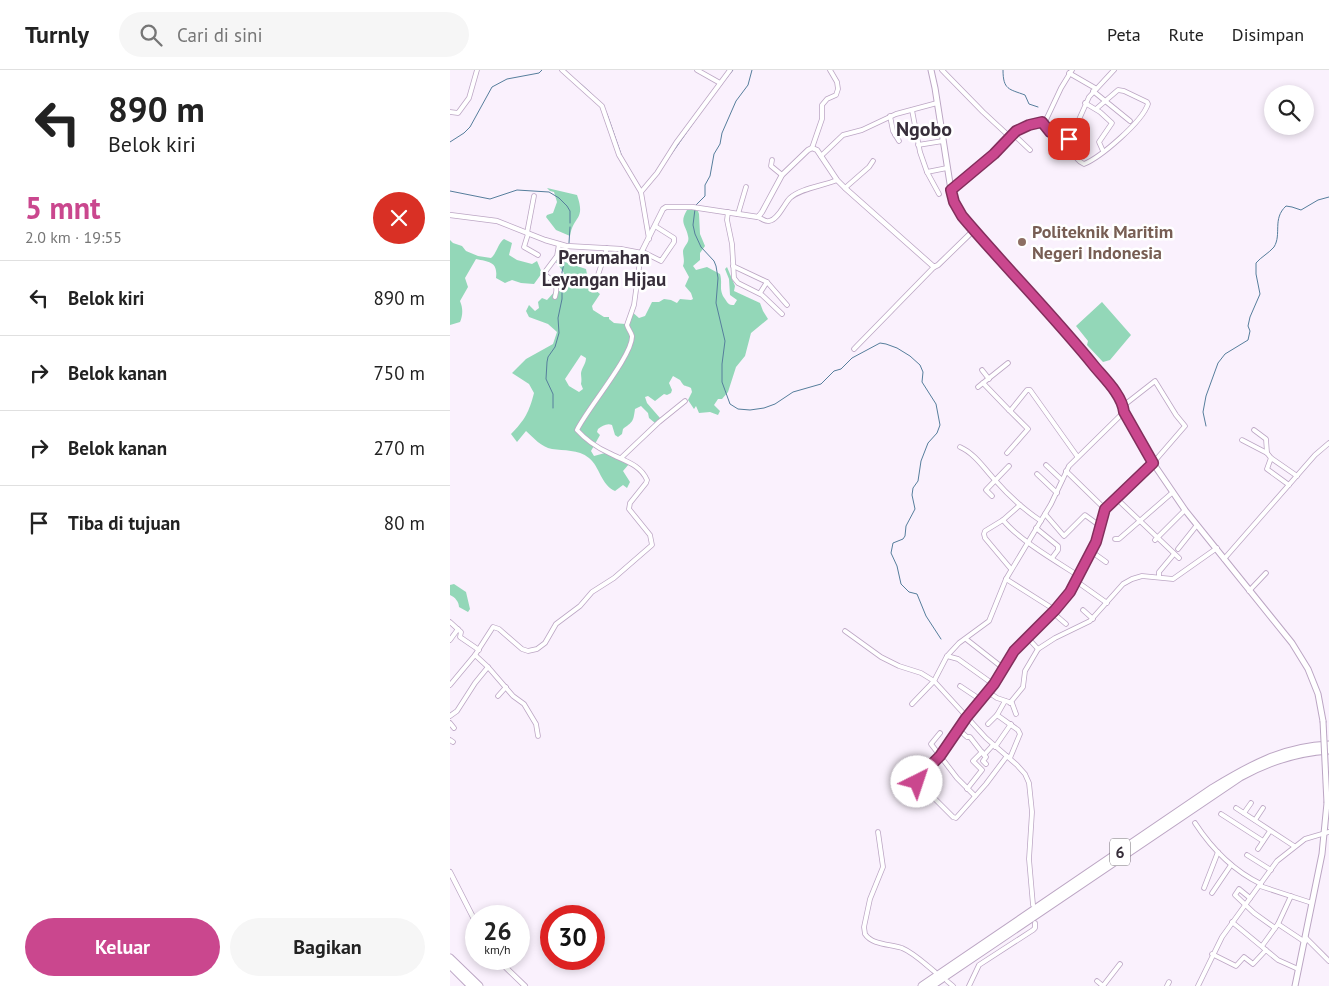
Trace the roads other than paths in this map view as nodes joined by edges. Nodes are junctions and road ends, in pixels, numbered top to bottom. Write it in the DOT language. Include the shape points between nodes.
graph roads {
  1 [pos="478,70"];
  2 [pos="562,70"];
  3 [pos="696,70"];
  4 [pos="730,70"];
  5 [pos="830,70"];
  6 [pos="931,70"];
  7 [pos="942,70"];
  8 [pos="1114,70"];
  9 [pos="1071,71"];
  10 [pos="720,83"];
  11 [pos="1094,90"];
  12 [pos="1105,101"];
  13 [pos="937,103"];
  14 [pos="1085,103"];
  15 [pos="1096,109"];
  16 [pos="912,110"];
  17 [pos="450,112"];
  18 [pos="890,116"];
  19 [pos="1130,121"];
  20 [pos="1042,122"];
  21 [pos="905,125"];
  22 [pos="895,135"];
  23 [pos="1012,136"];
  24 [pos="899,141"];
  25 [pos="943,141"];
  26 [pos="1067,141"];
  27 [pos="918,145"];
  28 [pos="812,148"];
  29 [pos="1030,150"];
  30 [pos="1103,151"];
  31 [pos="821,156"];
  32 [pos="772,160"];
  33 [pos="873,161"];
  34 [pos="947,168"];
  35 [pos="928,172"];
  36 [pos="782,175"];
  37 [pos="838,180"];
  38 [pos="746,187"];
  39 [pos="845,188"];
  40 [pos="951,190"];
  41 [pos="641,192"];
  42 [pos="939,194"];
  43 [pos="534,196"];
  44 [pos="728,212"];
  45 [pos="738,214"];
  46 [pos="450,215"];
  47 [pos="758,217"];
  48 [pos="655,226"];
  49 [pos="974,230"];
  50 [pos="528,233"];
  51 [pos="649,239"];
  52 [pos="559,244"];
  53 [pos="607,248"];
  54 [pos="642,252"];
  55 [pos="538,255"];
  56 [pos="733,266"];
  57 [pos="934,267"];
  58 [pos="766,282"];
  59 [pos="593,290"];
  60 [pos="760,293"];
  61 [pos="555,297"];
  62 [pos="787,305"];
  63 [pos="782,314"];
  64 [pos="854,349"];
  65 [pos="1008,363"];
  66 [pos="982,370"];
  67 [pos="989,379"];
  68 [pos="983,383"];
  69 [pos="978,387"];
  70 [pos="686,401"];
  71 [pos="1124,409"];
  72 [pos="1009,410"];
  73 [pos="1254,430"];
  74 [pos="1242,440"];
  75 [pos="1329,443"];
  76 [pos="960,447"];
  77 [pos="1007,453"];
  78 [pos="1267,453"];
  79 [pos="1078,456"];
  80 [pos="621,458"];
  81 [pos="1271,458"];
  82 [pos="1153,463"];
  83 [pos="1046,465"];
  84 [pos="1009,466"];
  85 [pos="1066,471"];
  86 [pos="1038,474"];
  87 [pos="1297,476"];
  88 [pos="995,480"];
  89 [pos="1062,480"];
  90 [pos="1289,485"];
  91 [pos="1173,492"];
  92 [pos="1057,493"];
  93 [pos="992,496"];
  94 [pos="1116,499"];
  95 [pos="1020,505"];
  96 [pos="1105,509"];
  97 [pos="1185,510"];
  98 [pos="1045,514"];
  99 [pos="1003,520"];
  100 [pos="1041,521"];
  101 [pos="1139,521"];
  102 [pos="1197,525"];
  103 [pos="1100,526"];
  104 [pos="1036,528"];
  105 [pos="1114,539"];
  106 [pos="1156,539"];
  107 [pos="1028,541"];
  108 [pos="1217,548"];
  109 [pos="1178,549"];
  110 [pos="1092,552"];
  111 [pos="1174,554"];
  112 [pos="1052,558"];
  113 [pos="1180,558"];
  114 [pos="1224,559"];
  115 [pos="1106,562"];
  116 [pos="1011,569"];
  117 [pos="1266,573"];
  118 [pos="1079,576"];
  119 [pos="1159,577"];
  120 [pos="1006,579"];
  121 [pos="1076,582"];
  122 [pos="1249,591"];
  123 [pos="1107,603"];
  124 [pos="1083,610"];
  125 [pos="1054,611"];
  126 [pos="1093,619"];
  127 [pos="450,622"];
  128 [pos="1066,624"];
  129 [pos="458,629"];
  130 [pos="845,631"];
  131 [pos="1028,637"];
  132 [pos="966,638"];
  133 [pos="450,640"];
  134 [pos="1038,649"];
  135 [pos="479,650"];
  136 [pos="475,655"];
  137 [pos="947,656"];
  138 [pos="488,667"];
  139 [pos="1003,668"];
  140 [pos="934,681"];
  141 [pos="994,684"];
  142 [pos="450,685"];
  143 [pos="960,686"];
  144 [pos="506,688"];
  145 [pos="988,692"];
  146 [pos="498,696"];
  147 [pos="981,700"];
  148 [pos="1005,701"];
  149 [pos="1010,702"];
  150 [pos="912,704"];
  151 [pos="997,714"];
  152 [pos="1016,714"];
  153 [pos="450,716"];
  154 [pos="966,718"];
  155 [pos="450,724"];
  156 [pos="988,724"];
  157 [pos="1010,724"];
  158 [pos="454,728"];
  159 [pos="958,729"];
  160 [pos="940,732"];
  161 [pos="981,733"];
  162 [pos="538,736"];
  163 [pos="974,741"];
  164 [pos="1329,745"];
  165 [pos="994,746"];
  166 [pos="1329,750"];
  167 [pos="983,753"];
  168 [pos="940,756"];
  169 [pos="1009,757"];
  170 [pos="986,764"];
  171 [pos="967,789"];
  172 [pos="975,796"];
  173 [pos="1250,803"];
  174 [pos="1236,808"];
  175 [pos="1263,808"];
  176 [pos="1244,813"];
  177 [pos="1222,814"];
  178 [pos="1255,820"];
  179 [pos="1195,822"];
  180 [pos="1270,831"];
  181 [pos="878,832"];
  182 [pos="1327,833"];
  183 [pos="1263,841"];
  184 [pos="1294,846"];
  185 [pos="1258,849"];
  186 [pos="1218,852"];
  187 [pos="1247,855"];
  188 [pos="1231,865"];
  189 [pos="1271,870"];
  190 [pos="450,872"];
  191 [pos="1260,885"];
  192 [pos="1204,888"];
  193 [pos="1212,893"];
  194 [pos="1291,896"];
  195 [pos="1250,898"];
  196 [pos="1312,903"];
  197 [pos="467,905"];
  198 [pos="1033,905"];
  199 [pos="1245,905"];
  200 [pos="1232,922"];
  201 [pos="1034,923"];
  202 [pos="1278,924"];
  203 [pos="1275,928"];
  204 [pos="1306,940"];
  205 [pos="1262,946"];
  206 [pos="1266,950"];
  207 [pos="1212,954"];
  208 [pos="450,958"];
  209 [pos="1329,961"];
  210 [pos="1120,964"];
  211 [pos="450,965"];
  212 [pos="1298,969"];
  213 [pos="508,970"];
  214 [pos="935,972"];
  215 [pos="947,981"];
  216 [pos="1097,981"];
  217 [pos="471,986"];
  218 [pos="479,986"];
  219 [pos="525,986"];
  220 [pos="922,986"];
  221 [pos="931,986"];
  222 [pos="953,986"];
  223 [pos="969,986"];
  224 [pos="1103,986"];
  225 [pos="1198,986"];
  226 [pos="1295,986"];
  1 -- 17 [label="street" via="469,98 458,113"];
  2 -- 41 [label="street" via="602,106 620,155"];
  3 -- 10 [label="street"];
  4 -- 10 [label="street"];
  5 -- 28 [label="street" via="838,90 822,105 822,119"];
  6 -- 13 [label="main road"];
  7 -- 23 [label="street"];
  8 -- 11 [label="street"];
  9 -- 11 [label="street"];
  9 -- 20 [label="street"];
  10 -- 41 [label="street"];
  11 -- 12 [label="street"];
  11 -- 14 [label="street"];
  12 -- 15 [label="street"];
  12 -- 19 [label="street"];
  12 -- 30 [label="street" via="1120,90 1148,104 1134,124"];
  13 -- 16 [label="street"];
  13 -- 25 [label="main road"];
  14 -- 15 [label="street"];
  14 -- 26 [label="street"];
  15 -- 30 [label="street" via="1112,124 1099,142"];
  16 -- 18 [label="street"];
  16 -- 27 [label="street"];
  18 -- 22 [label="street"];
  18 -- 31 [label="street" via="844,135"];
  20 -- 23 [label="street" via="1025,126"];
  20 -- 26 [label="street" via="1050,132"];
  21 -- 22 [label="street" via="905,132"];
  22 -- 24 [label="street"];
  23 -- 29 [label="street"];
  23 -- 40 [label="street"];
  25 -- 27 [label="street"];
  25 -- 34 [label="main road"];
  26 -- 30 [label="street" via="1084,164"];
  27 -- 35 [label="street"];
  28 -- 31 [label="street"];
  28 -- 36 [label="street"];
  31 -- 37 [label="street"];
  32 -- 36 [label="street" via="771,166"];
  33 -- 39 [label="street"];
  34 -- 35 [label="street"];
  34 -- 40 [label="main road"];
  35 -- 42 [label="street"];
  36 -- 47 [label="street"];
  37 -- 39 [label="street"];
  37 -- 47 [label="street" via="790,198 771,220"];
  38 -- 45 [label="street"];
  39 -- 57 [label="street"];
  40 -- 49 [label="main road" via="957,208"];
  41 -- 51 [label="street"];
  43 -- 50 [label="street"];
  44 -- 45 [label="street"];
  44 -- 48 [label="street" via="692,207 664,208"];
  44 -- 56 [label="street"];
  45 -- 47 [label="street"];
  46 -- 50 [label="street" via="497,221"];
  48 -- 51 [label="street"];
  48 -- 54 [label="street" via="674,238 674,242 661,261"];
  49 -- 57 [label="street"];
  49 -- 71 [label="main road" via="1075,343"];
  50 -- 52 [label="street"];
  50 -- 55 [label="street" via="524,247"];
  51 -- 54 [label="street"];
  52 -- 53 [label="street"];
  52 -- 61 [label="street" via="557,256 544,273 557,285"];
  53 -- 54 [label="street"];
  53 -- 59 [label="street"];
  54 -- 80 [label="street" via="634,304 627,325 631,340 620,364 577,430 599,448"];
  56 -- 58 [label="street"];
  56 -- 60 [label="street" via="735,280"];
  57 -- 64 [label="street"];
  58 -- 60 [label="street"];
  58 -- 62 [label="street"];
  60 -- 63 [label="street"];
  65 -- 67 [label="street"];
  66 -- 67 [label="street"];
  67 -- 68 [label="street"];
  68 -- 69 [label="street"];
  68 -- 72 [label="street"];
  70 -- 80 [label="street"];
  71 -- 79 [label="street"];
  71 -- 82 [label="main road"];
  71 -- 82 [label="street" via="1155,381 1185,426"];
  72 -- 77 [label="street" via="1028,429"];
  72 -- 79 [label="street" via="1030,390"];
  73 -- 78 [label="street" via="1266,439"];
  74 -- 78 [label="street"];
  75 -- 87 [label="street"];
  76 -- 88 [label="street"];
  78 -- 81 [label="street"];
  79 -- 85 [label="street"];
  80 -- 135 [label="street" via="647,478 629,508 650,536 652,545 556,624 540,647 524,650 495,627"];
  81 -- 87 [label="street"];
  81 -- 90 [label="street" via="1267,469"];
  82 -- 91 [label="main road"];
  82 -- 94 [label="street"];
  83 -- 89 [label="street"];
  84 -- 88 [label="street"];
  85 -- 89 [label="street"];
  85 -- 96 [label="street"];
  86 -- 92 [label="street"];
  87 -- 90 [label="street"];
  88 -- 93 [label="street" via="984,489"];
  88 -- 95 [label="street"];
  89 -- 92 [label="street"];
  90 -- 114 [label="street"];
  91 -- 97 [label="main road"];
  91 -- 101 [label="street"];
  92 -- 98 [label="street"];
  94 -- 96 [label="street"];
  94 -- 101 [label="street"];
  95 -- 99 [label="street"];
  95 -- 100 [label="street"];
  96 -- 103 [label="street"];
  97 -- 102 [label="main road"];
  97 -- 106 [label="street"];
  98 -- 100 [label="street"];
  98 -- 103 [label="street" via="1064,536 1084,515"];
  99 -- 107 [label="street"];
  99 -- 116 [label="street" via="984,534"];
  100 -- 104 [label="street"];
  101 -- 105 [label="street"];
  101 -- 106 [label="street"];
  102 -- 108 [label="main road"];
  102 -- 109 [label="street"];
  103 -- 110 [label="street"];
  104 -- 107 [label="street"];
  104 -- 112 [label="street" via="1058,546"];
  106 -- 111 [label="street"];
  107 -- 112 [label="street"];
  107 -- 116 [label="street"];
  108 -- 114 [label="main road"];
  108 -- 119 [label="street" via="1176,578"];
  110 -- 115 [label="street"];
  110 -- 118 [label="street"];
  111 -- 113 [label="street"];
  111 -- 119 [label="street" via="1160,570"];
  112 -- 118 [label="street"];
  114 -- 122 [label="main road"];
  116 -- 120 [label="street"];
  117 -- 122 [label="street"];
  118 -- 121 [label="street"];
  119 -- 123 [label="street" via="1146,575 1132,579 1120,587"];
  120 -- 125 [label="street"];
  120 -- 132 [label="street" via="989,621"];
  121 -- 123 [label="street"];
  121 -- 125 [label="street"];
  122 -- 182 [label="main road, bridge" via="1292,643 1318,694"];
  123 -- 126 [label="street"];
  124 -- 126 [label="street"];
  125 -- 128 [label="street"];
  125 -- 131 [label="street"];
  126 -- 134 [label="street"];
  127 -- 129 [label="street"];
  129 -- 133 [label="street"];
  129 -- 135 [label="street" via="460,637"];
  130 -- 140 [label="street" via="881,656"];
  131 -- 134 [label="street"];
  131 -- 139 [label="street"];
  132 -- 137 [label="street"];
  132 -- 139 [label="street"];
  134 -- 149 [label="street" via="1025,671 1023,687"];
  135 -- 136 [label="street"];
  136 -- 138 [label="street"];
  136 -- 142 [label="street"];
  137 -- 140 [label="street"];
  137 -- 141 [label="street" via="958,659"];
  138 -- 144 [label="street"];
  138 -- 153 [label="street"];
  139 -- 141 [label="street"];
  140 -- 150 [label="street"];
  140 -- 154 [label="street"];
  141 -- 145 [label="street"];
  143 -- 147 [label="street"];
  144 -- 146 [label="street"];
  144 -- 162 [label="street" via="531,714 538,727"];
  145 -- 147 [label="street"];
  145 -- 148 [label="street"];
  147 -- 154 [label="street"];
  148 -- 149 [label="street"];
  148 -- 151 [label="street"];
  149 -- 152 [label="street"];
  151 -- 156 [label="street"];
  151 -- 157 [label="street"];
  154 -- 159 [label="street"];
  154 -- 161 [label="street"];
  155 -- 158 [label="street"];
  157 -- 165 [label="street"];
  157 -- 169 [label="street" via="1020,734"];
  159 -- 163 [label="street"];
  159 -- 168 [label="street"];
  160 -- 168 [label="street" via="931,744"];
  161 -- 163 [label="street"];
  161 -- 165 [label="street"];
  163 -- 167 [label="street"];
  164 -- 220 [label="highway, 6" via="1283,752 1240,771"];
  165 -- 167 [label="street"];
  165 -- 169 [label="street"];
  166 -- 221 [label="highway, 6" via="1276,760 1240,777"];
  167 -- 170 [label="street"];
  167 -- 171 [label="street" via="972,761 982,770"];
  168 -- 171 [label="street"];
  168 -- 172 [label="street" via="917,782 954,818"];
  169 -- 172 [label="street"];
  169 -- 198 [label="street" via="1029,783"];
  171 -- 172 [label="street"];
  173 -- 176 [label="street"];
  174 -- 176 [label="street"];
  175 -- 178 [label="street"];
  176 -- 178 [label="street"];
  177 -- 183 [label="street"];
  178 -- 180 [label="street"];
  179 -- 186 [label="street"];
  180 -- 183 [label="street"];
  180 -- 184 [label="street"];
  181 -- 214 [label="street" via="883,867 870,899 865,934 870,939 903,949"];
  182 -- 184 [label="street" via="1307,837"];
  182 -- 196 [label="main road"];
  183 -- 185 [label="street"];
  184 -- 189 [label="street"];
  186 -- 188 [label="street"];
  186 -- 192 [label="street"];
  187 -- 189 [label="street"];
  188 -- 191 [label="street"];
  188 -- 193 [label="street"];
  189 -- 191 [label="street"];
  190 -- 197 [label="street"];
  191 -- 194 [label="street"];
  191 -- 195 [label="street"];
  194 -- 196 [label="street"];
  194 -- 202 [label="street"];
  195 -- 199 [label="street"];
  195 -- 199 [label="street" via="1240,890 1235,895"];
  196 -- 204 [label="main road"];
  199 -- 200 [label="street"];
  199 -- 203 [label="street"];
  200 -- 205 [label="street"];
  200 -- 207 [label="street"];
  201 -- 223 [label="street" via="1033,930 979,965"];
  202 -- 203 [label="street"];
  202 -- 204 [label="street"];
  203 -- 205 [label="street"];
  204 -- 209 [label="street"];
  204 -- 212 [label="main road"];
  205 -- 206 [label="street"];
  206 -- 207 [label="street" via="1253,964 1244,957 1236,966"];
  206 -- 212 [label="street"];
  207 -- 225 [label="street"];
  208 -- 218 [label="highway"];
  210 -- 224 [label="street"];
  211 -- 217 [label="highway"];
  212 -- 226 [label="main road"];
  213 -- 219 [label="street"];
  215 -- 222 [label="street"];
  216 -- 224 [label="street"];
}
